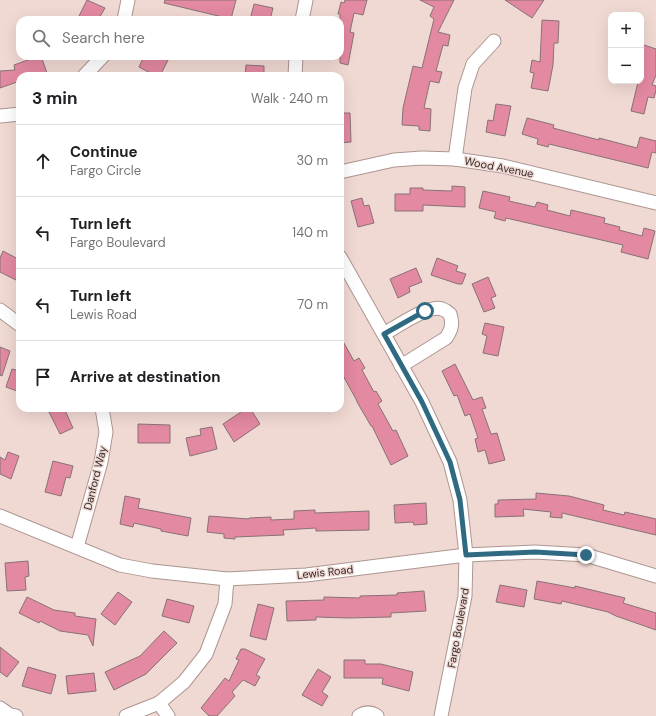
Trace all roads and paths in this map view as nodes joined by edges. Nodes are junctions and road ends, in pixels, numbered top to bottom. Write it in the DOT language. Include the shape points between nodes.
graph roads {
  1 [pos="128,0"];
  2 [pos="306,0"];
  3 [pos="125,16"];
  4 [pos="303,16"];
  5 [pos="494,41"];
  6 [pos="98,60"];
  7 [pos="296,60"];
  8 [pos="88,72"];
  9 [pos="295,72"];
  10 [pos="16,114"];
  11 [pos="0,116"];
  12 [pos="455,159"];
  13 [pos="344,171"];
  14 [pos="656,203"];
  15 [pos="344,264"];
  16 [pos="0,310"];
  17 [pos="16,322"];
  18 [pos="384,334"];
  19 [pos="402,366"];
  20 [pos="103,412"];
  21 [pos="0,516"];
  22 [pos="77,547"];
  23 [pos="466,555"];
  24 [pos="656,576"];
  25 [pos="227,579"];
  26 [pos="159,704"];
  27 [pos="0,708"];
  28 [pos="16,716"];
  29 [pos="126,716"];
  30 [pos="168,716"];
  31 [pos="359,716"];
  32 [pos="377,716"];
  33 [pos="441,716"];
  1 -- 3 [label="street"];
  2 -- 4 [label="street"];
  5 -- 12 [label="street" via="473,64 465,88"];
  6 -- 8 [label="street"];
  7 -- 9 [label="street"];
  10 -- 11 [label="street"];
  12 -- 13 [label="street, Wood Avenue" via="394,160"];
  12 -- 14 [label="street, Wood Avenue" via="503,166"];
  15 -- 18 [label="street, Fargo Boulevard"];
  16 -- 17 [label="street"];
  18 -- 19 [label="street, Fargo Boulevard"];
  18 -- 19 [label="street" via="433,308 442,308 450,314 453,325 446,338"];
  19 -- 23 [label="street, Fargo Boulevard" via="450,462 460,500"];
  20 -- 22 [label="street, Danford Way" via="106,432 101,462"];
  21 -- 22 [label="street, Lewis Road"];
  22 -- 25 [label="street, Lewis Road" via="120,565"];
  23 -- 24 [label="street, Lewis Road" via="535,552 586,555"];
  23 -- 25 [label="street, Lewis Road" via="306,575"];
  23 -- 33 [label="street, Fargo Boulevard" via="465,596"];
  25 -- 26 [label="street" via="225,604 206,654 184,682"];
  26 -- 29 [label="street"];
  26 -- 30 [label="street"];
  27 -- 28 [label="street"];
  31 -- 32 [label="street" via="371,713"];
}
